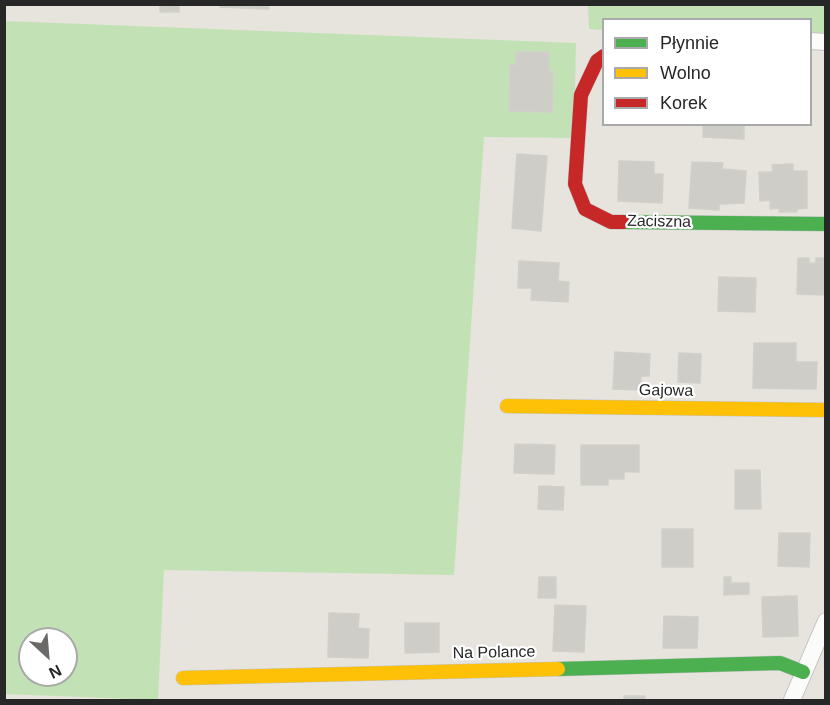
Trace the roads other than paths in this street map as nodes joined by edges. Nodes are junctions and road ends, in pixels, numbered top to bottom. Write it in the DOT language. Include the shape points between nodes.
graph roads {
  1 [pos="602,57"];
  2 [pos="825,224"];
  3 [pos="507,405"];
  4 [pos="825,410"];
  5 [pos="825,621"];
  6 [pos="803,672"];
  7 [pos="183,678"];
  8 [pos="792,700"];
  1 -- 2 [label="street, Zaciszna" via="581,95 575,184 585,210 611,222"];
  3 -- 4 [label="street, Gajowa"];
  5 -- 6 [label="street"];
  6 -- 7 [label="street, Na Polance" via="780,663"];
  6 -- 8 [label="street"];
}
